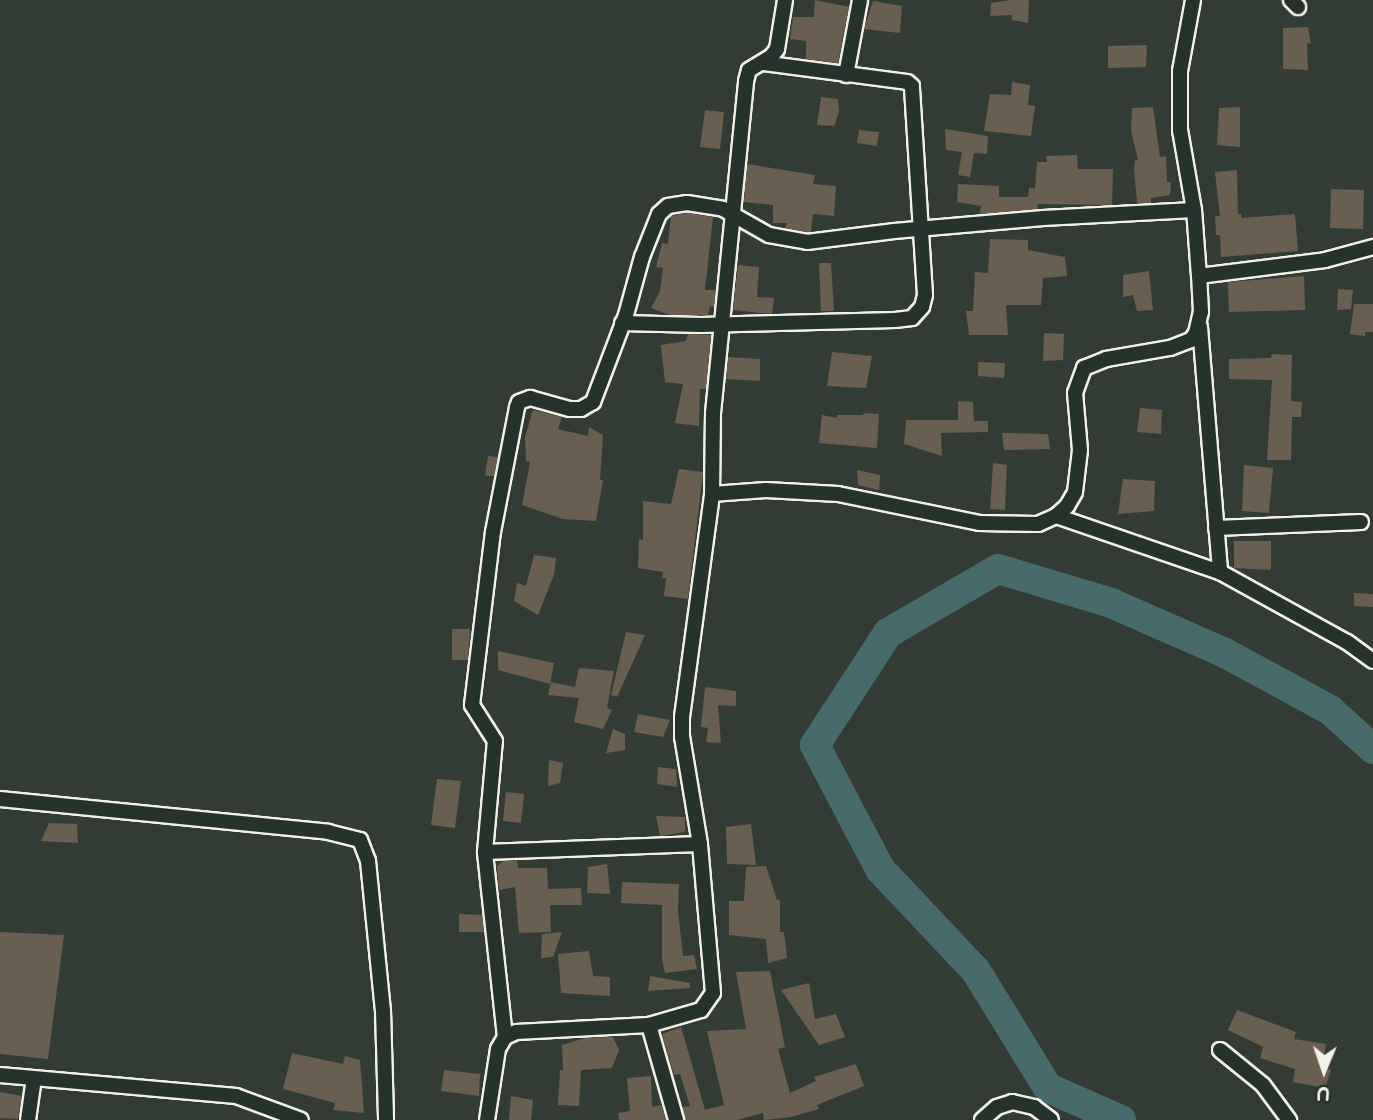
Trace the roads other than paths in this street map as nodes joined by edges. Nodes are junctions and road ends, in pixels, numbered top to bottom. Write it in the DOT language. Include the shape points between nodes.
graph roads {
  1 [pos="785,0"];
  2 [pos="860,0"];
  3 [pos="1193,0"];
  4 [pos="763,63"];
  5 [pos="846,75"];
  6 [pos="1194,210"];
  7 [pos="732,214"];
  8 [pos="920,230"];
  9 [pos="1373,247"];
  10 [pos="1199,275"];
  11 [pos="622,323"];
  12 [pos="722,325"];
  13 [pos="1200,327"];
  14 [pos="712,494"];
  15 [pos="1056,516"];
  16 [pos="1362,522"];
  17 [pos="1216,528"];
  18 [pos="1220,572"];
  19 [pos="1373,661"];
  20 [pos="0,799"];
  21 [pos="700,844"];
  22 [pos="485,852"];
  23 [pos="649,1026"];
  24 [pos="505,1037"];
  25 [pos="1220,1049"];
  26 [pos="0,1075"];
  27 [pos="34,1078"];
  28 [pos="28,1120"];
  29 [pos="300,1120"];
  30 [pos="386,1120"];
  31 [pos="487,1120"];
  32 [pos="676,1120"];
  33 [pos="982,1120"];
  34 [pos="1051,1120"];
  35 [pos="1289,1120"];
  1 -- 4 [label="street" via="777,49"];
  2 -- 5 [label="street"];
  3 -- 6 [label="street" via="1180,71 1180,130"];
  4 -- 5 [label="street"];
  4 -- 7 [label="street" via="749,70 746,81"];
  5 -- 8 [label="street" via="912,86"];
  6 -- 8 [label="street"];
  6 -- 10 [label="street"];
  7 -- 8 [label="street" via="769,234 797,242"];
  7 -- 11 [label="street" via="687,203 668,206 659,214"];
  7 -- 12 [label="street"];
  8 -- 12 [label="street" via="925,295 912,318"];
  9 -- 10 [label="street" via="1325,260"];
  10 -- 13 [label="street"];
  11 -- 12 [label="street"];
  11 -- 22 [label="street" via="598,392 588,406 570,409 530,398 517,407 493,532 472,705 495,741"];
  12 -- 14 [label="street" via="713,413"];
  13 -- 15 [label="street" via="1183,344 1106,359 1084,368 1075,393 1079,470 1075,492"];
  13 -- 17 [label="street"];
  14 -- 15 [label="street" via="766,489 838,494 979,523 1038,524"];
  14 -- 21 [label="street" via="682,717"];
  15 -- 18 [label="street"];
  16 -- 17 [label="street"];
  17 -- 18 [label="street"];
  18 -- 19 [label="street"];
  20 -- 30 [label="street" via="328,832 360,840 368,861 383,1010"];
  21 -- 22 [label="street"];
  21 -- 23 [label="street" via="713,993 701,1010"];
  22 -- 24 [label="street"];
  23 -- 24 [label="street" via="516,1032"];
  23 -- 32 [label="street"];
  24 -- 31 [label="street" via="498,1049"];
  25 -- 35 [label="street" via="1263,1085"];
  26 -- 27 [label="street"];
  27 -- 28 [label="street"];
  27 -- 29 [label="street" via="236,1096"];
  33 -- 34 [label="street" via="1012,1102 1034,1107"];
}
